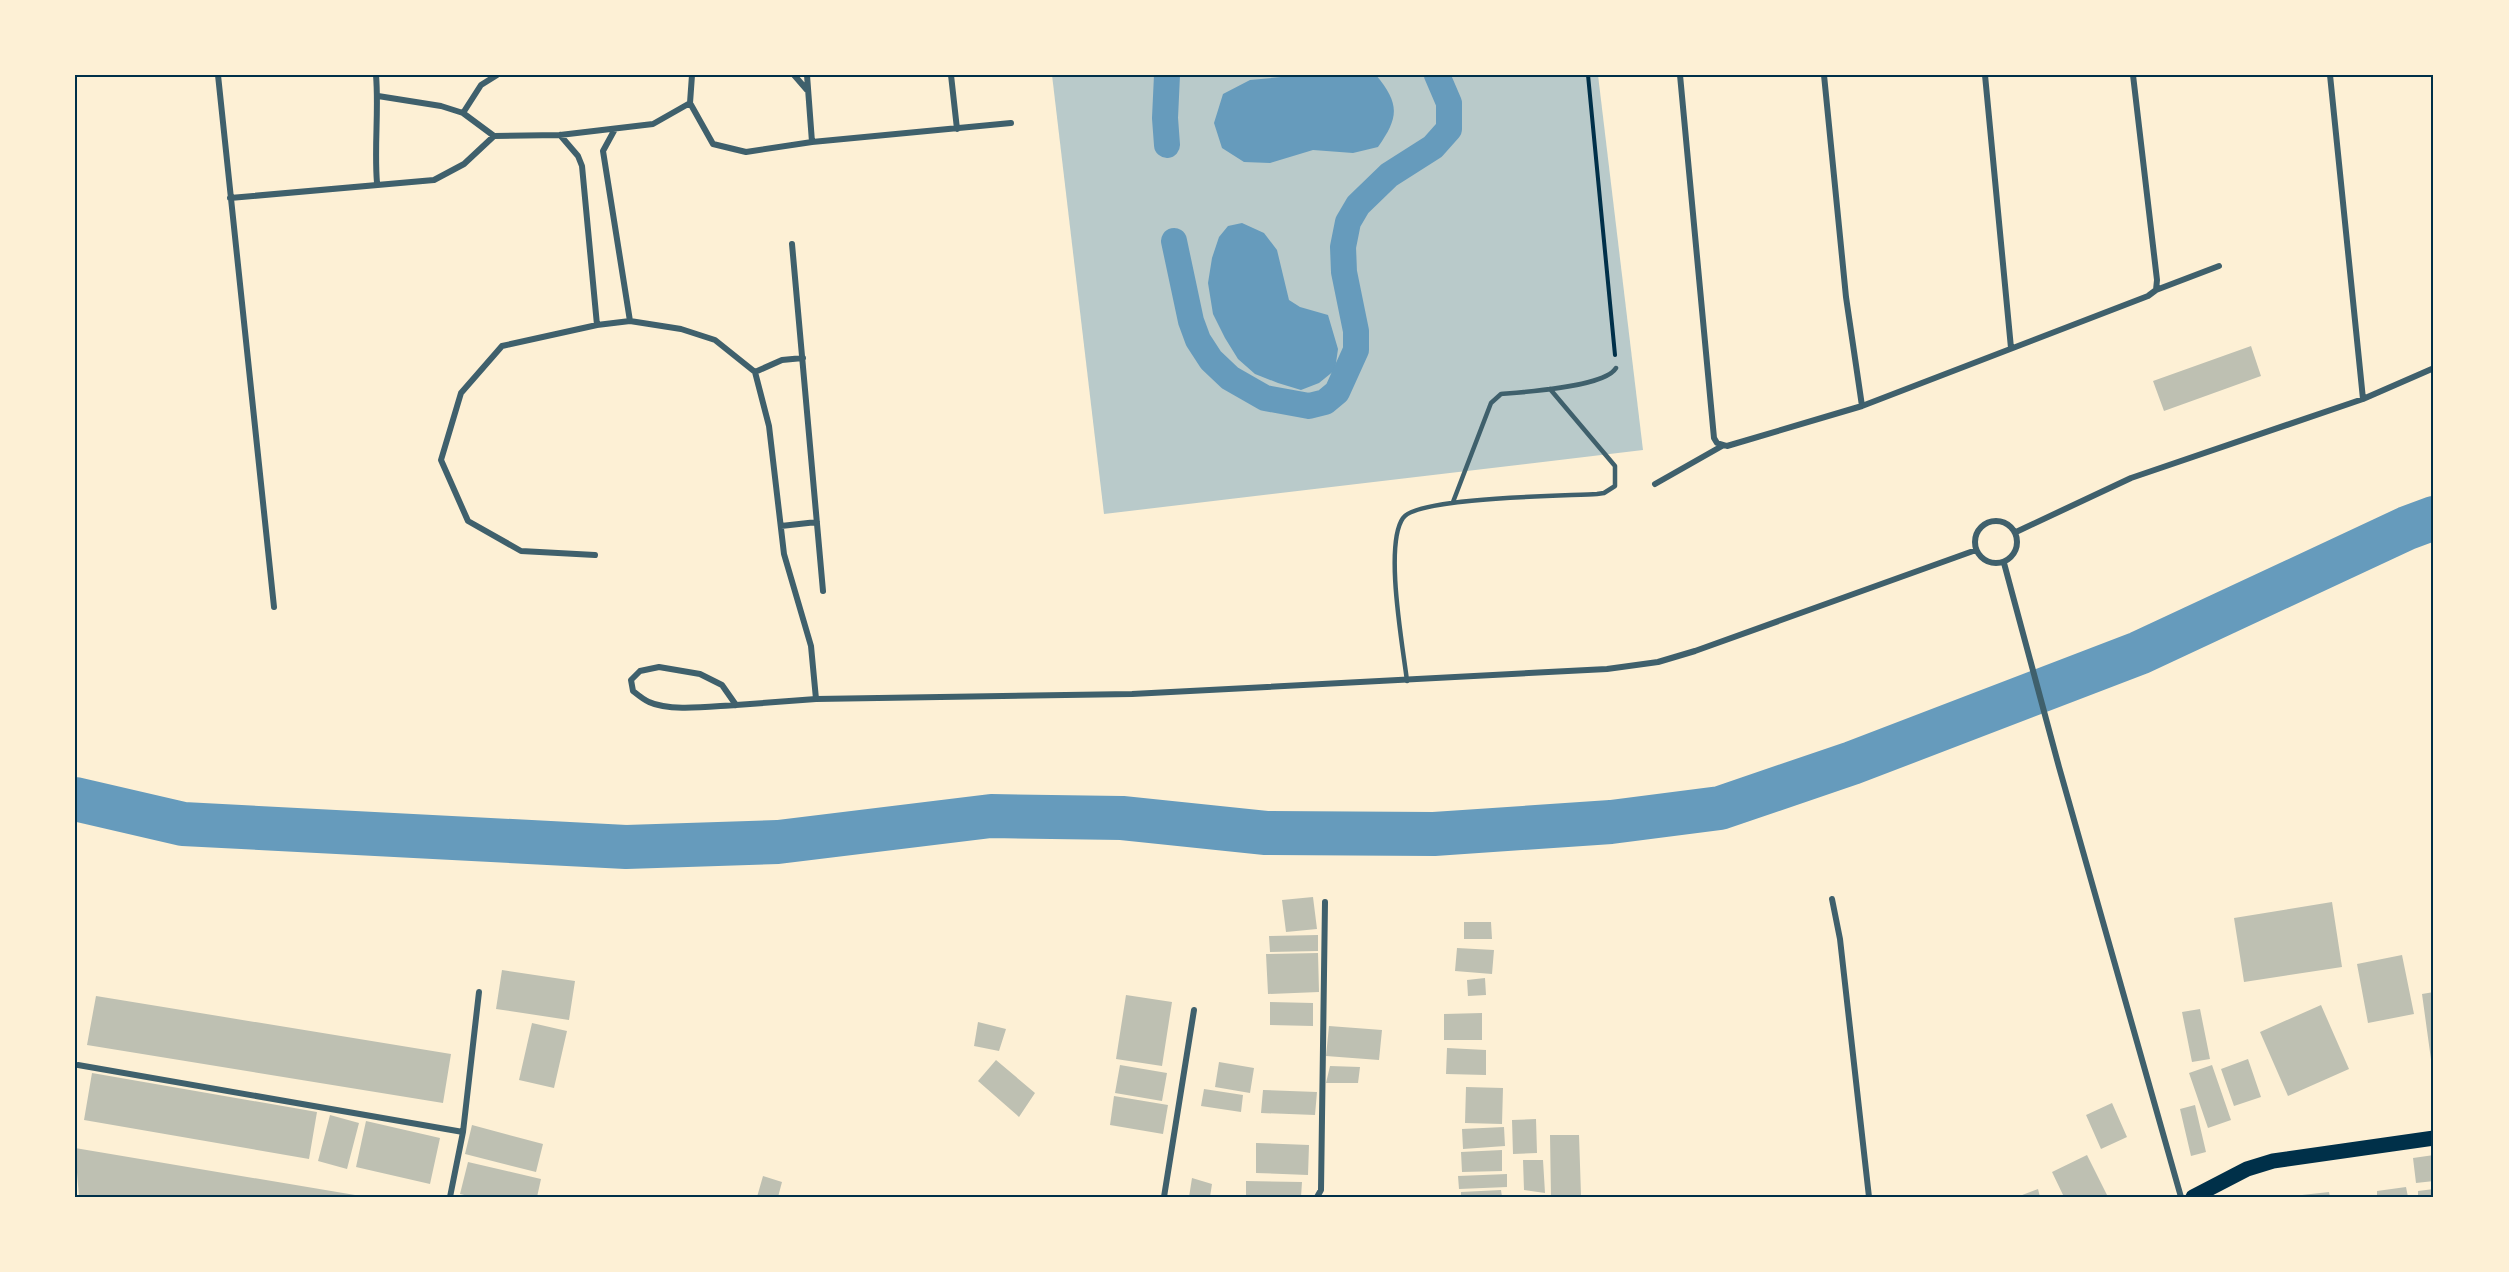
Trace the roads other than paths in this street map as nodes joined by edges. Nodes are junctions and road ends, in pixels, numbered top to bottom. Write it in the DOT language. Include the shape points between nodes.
graph roads {
  1 [pos="218,75"];
  2 [pos="376,75"];
  3 [pos="497,75"];
  4 [pos="692,75"];
  5 [pos="794,75"];
  6 [pos="807,75"];
  7 [pos="951,75"];
  8 [pos="1680,75"];
  9 [pos="1824,75"];
  10 [pos="1985,75"];
  11 [pos="2133,75"];
  12 [pos="2330,75"];
  13 [pos="807,90"];
  14 [pos="378,96"];
  15 [pos="690,103"];
  16 [pos="463,113"];
  17 [pos="1011,123"];
  18 [pos="615,129"];
  19 [pos="957,129"];
  20 [pos="560,135"];
  21 [pos="494,136"];
  22 [pos="812,142"];
  23 [pos="377,183"];
  24 [pos="230,198"];
  25 [pos="792,244"];
  26 [pos="2218,266"];
  27 [pos="2156,290"];
  28 [pos="630,321"];
  29 [pos="597,326"];
  30 [pos="2011,348"];
  31 [pos="802,358"];
  32 [pos="1616,368"];
  33 [pos="2434,368"];
  34 [pos="755,372"];
  35 [pos="1550,389"];
  36 [pos="2363,399"];
  37 [pos="1862,406"];
  38 [pos="1722,446"];
  39 [pos="1655,484"];
  40 [pos="1453,502"];
  41 [pos="817,522"];
  42 [pos="781,526"];
  43 [pos="2016,532"];
  44 [pos="1976,549"];
  45 [pos="595,555"];
  46 [pos="2004,563"];
  47 [pos="823,591"];
  48 [pos="274,607"];
  49 [pos="1407,681"];
  50 [pos="816,699"];
  51 [pos="736,705"];
  52 [pos="1832,899"];
  53 [pos="1325,902"];
  54 [pos="479,992"];
  55 [pos="1194,1010"];
  56 [pos="78,1065"];
  57 [pos="463,1132"];
  58 [pos="2434,1138"];
  59 [pos="450,1197"];
  60 [pos="1164,1197"];
  61 [pos="1317,1197"];
  62 [pos="1869,1197"];
  63 [pos="2181,1197"];
  64 [pos="2193,1197"];
  1 -- 24 [label="street"];
  2 -- 14 [label="street"];
  3 -- 16 [label="street" via="481,85"];
  4 -- 15 [label="street"];
  5 -- 13 [label="street"];
  6 -- 13 [label="street"];
  7 -- 19 [label="street"];
  8 -- 38 [label="street" via="1714,438"];
  9 -- 37 [label="street"];
  10 -- 30 [label="street"];
  11 -- 27 [label="street"];
  12 -- 36 [label="street"];
  13 -- 22 [label="street"];
  14 -- 16 [label="street"];
  14 -- 23 [label="street" via="374,150"];
  15 -- 18 [label="street" via="653,124"];
  15 -- 22 [label="street" via="713,144 746,152"];
  16 -- 21 [label="street"];
  17 -- 19 [label="street"];
  18 -- 20 [label="street"];
  18 -- 28 [label="street" via="603,151"];
  19 -- 22 [label="street"];
  20 -- 21 [label="street"];
  20 -- 29 [label="street" via="582,166"];
  21 -- 23 [label="street" via="464,164 434,180"];
  23 -- 24 [label="street"];
  24 -- 48 [label="street"];
  25 -- 31 [label="street"];
  26 -- 27 [label="street"];
  27 -- 30 [label="street"];
  28 -- 29 [label="street"];
  28 -- 34 [label="street" via="681,329 716,340"];
  29 -- 45 [label="street" via="502,346 461,393 441,460 468,521 521,551"];
  30 -- 37 [label="street"];
  31 -- 34 [label="street" via="782,360"];
  31 -- 41 [label="street"];
  32 -- 35 [label="lane" via="1605,378"];
  33 -- 36 [label="street"];
  34 -- 42 [label="street" via="769,426"];
  35 -- 40 [label="lane" via="1502,394 1491,404"];
  35 -- 40 [label="lane" via="1615,466 1615,486 1596,494"];
  36 -- 43 [label="street" via="2131,478"];
  37 -- 38 [label="street"];
  38 -- 39 [label="street"];
  40 -- 49 [label="lane" via="1412,510 1399,528 1395,546 1399,624"];
  41 -- 42 [label="street"];
  41 -- 47 [label="street"];
  42 -- 50 [label="street" via="784,554 811,646"];
  43 -- 44 [label="street" via="2003,520 1986,522 1976,534"];
  43 -- 46 [label="street" via="2017,548"];
  44 -- 46 [label="street" via="1990,562"];
  44 -- 49 [label="street" via="1659,662 1607,669"];
  46 -- 63 [label="street"];
  49 -- 50 [label="street" via="1132,694"];
  50 -- 51 [label="street"];
  51 -- 51 [label="street" via="650,703 633,691 631,680 640,671 659,667 700,674 722,685"];
  52 -- 62 [label="street"];
  53 -- 61 [label="street" via="1321,1190"];
  54 -- 57 [label="street"];
  55 -- 60 [label="street"];
  56 -- 57 [label="street"];
  57 -- 59 [label="street"];
  58 -- 64 [label="main road" via="2273,1161 2247,1169"];
}
